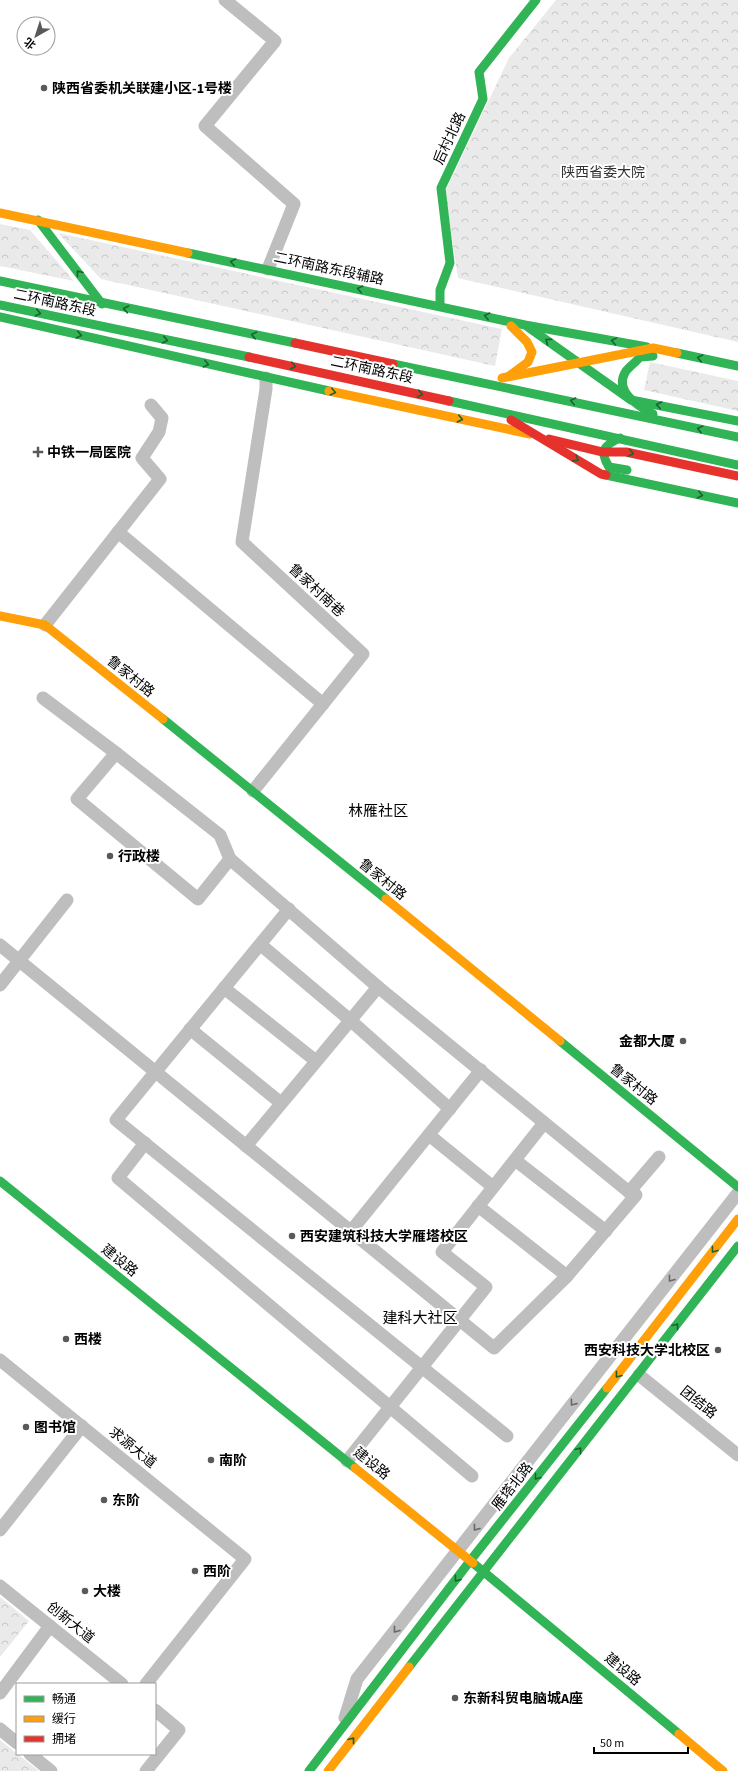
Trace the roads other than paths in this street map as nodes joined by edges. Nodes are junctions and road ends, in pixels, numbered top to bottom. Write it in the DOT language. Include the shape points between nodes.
graph roads {
  1 [pos="225,0"];
  2 [pos="536,0"];
  3 [pos="0,213"];
  4 [pos="38,220"];
  5 [pos="268,269"];
  6 [pos="0,281"];
  7 [pos="102,304"];
  8 [pos="0,305"];
  9 [pos="440,306"];
  10 [pos="0,317"];
  11 [pos="503,320"];
  12 [pos="525,325"];
  13 [pos="653,348"];
  14 [pos="578,363"];
  15 [pos="738,366"];
  16 [pos="438,373"];
  17 [pos="738,374"];
  18 [pos="504,377"];
  19 [pos="266,378"];
  20 [pos="631,400"];
  21 [pos="151,405"];
  22 [pos="494,410"];
  23 [pos="648,411"];
  24 [pos="667,421"];
  25 [pos="738,421"];
  26 [pos="538,436"];
  27 [pos="738,437"];
  28 [pos="620,438"];
  29 [pos="603,452"];
  30 [pos="738,465"];
  31 [pos="738,476"];
  32 [pos="670,479"];
  33 [pos="738,503"];
  34 [pos="118,532"];
  35 [pos="0,616"];
  36 [pos="45,625"];
  37 [pos="43,698"];
  38 [pos="323,704"];
  39 [pos="116,753"];
  40 [pos="253,791"];
  41 [pos="230,859"];
  42 [pos="67,900"];
  43 [pos="289,909"];
  44 [pos="0,945"];
  45 [pos="261,945"];
  46 [pos="19,960"];
  47 [pos="0,985"];
  48 [pos="378,986"];
  49 [pos="224,988"];
  50 [pos="350,1020"];
  51 [pos="190,1029"];
  52 [pos="316,1061"];
  53 [pos="481,1070"];
  54 [pos="155,1072"];
  55 [pos="281,1103"];
  56 [pos="450,1108"];
  57 [pos="544,1122"];
  58 [pos="429,1135"];
  59 [pos="145,1144"];
  60 [pos="246,1146"];
  61 [pos="659,1157"];
  62 [pos="514,1160"];
  63 [pos="0,1181"];
  64 [pos="493,1187"];
  65 [pos="738,1187"];
  66 [pos="629,1192"];
  67 [pos="738,1193"];
  68 [pos="478,1206"];
  69 [pos="738,1219"];
  70 [pos="351,1231"];
  71 [pos="606,1231"];
  72 [pos="738,1246"];
  73 [pos="567,1276"];
  74 [pos="460,1320"];
  75 [pos="0,1360"];
  76 [pos="422,1367"];
  77 [pos="639,1375"];
  78 [pos="390,1407"];
  79 [pos="82,1426"];
  80 [pos="508,1436"];
  81 [pos="738,1455"];
  82 [pos="347,1461"];
  83 [pos="472,1476"];
  84 [pos="0,1530"];
  85 [pos="458,1551"];
  86 [pos="470,1561"];
  87 [pos="483,1571"];
  88 [pos="0,1586"];
  89 [pos="50,1626"];
  90 [pos="121,1683"];
  91 [pos="147,1683"];
  92 [pos="0,1692"];
  93 [pos="156,1711"];
  94 [pos="0,1729"];
  95 [pos="342,1730"];
  96 [pos="16,1742"];
  97 [pos="31,1755"];
  98 [pos="51,1771"];
  99 [pos="146,1771"];
  100 [pos="309,1771"];
  101 [pos="328,1771"];
  102 [pos="723,1771"];
  1 -- 5 [label="street" via="275,41 205,126 294,204"];
  2 -- 9 [label="main road, 后村北路" via="479,72 483,99 441,188 450,263 440,290"];
  3 -- 4 [label="main road, 二环南路东段辅路"];
  5 -- 4 [label="main road, 二环南路东段辅路, one-way"];
  7 -- 4 [label="main road, one-way"];
  9 -- 5 [label="main road, 二环南路东段辅路, one-way"];
  6 -- 7 [label="main road"];
  16 -- 7 [label="main road, one-way"];
  8 -- 22 [label="main road, 二环南路东段, one-way"];
  11 -- 9 [label="main road, 二环南路东段辅路, one-way"];
  10 -- 19 [label="main road, one-way"];
  11 -- 12 [label="main road, 二环南路东段辅路"];
  11 -- 18 [label="main road" via="518,331 532,352 528,362"];
  13 -- 12 [label="main road, 二环南路东段辅路, one-way"];
  14 -- 12 [label="main road, one-way"];
  13 -- 14 [label="main road"];
  15 -- 13 [label="main road, 二环南路东段辅路, one-way"];
  14 -- 18 [label="main road"];
  14 -- 20 [label="main road"];
  16 -- 18 [label="main road" via="465,370"];
  24 -- 16 [label="main road, one-way"];
  17 -- 20 [label="main road" via="651,356 640,357 625,373 622,383"];
  18 -- 23 [label="main road"];
  19 -- 26 [label="main road, one-way"];
  19 -- 38 [label="street, 鲁家村南巷" via="242,542 363,654"];
  20 -- 23 [label="main road"];
  25 -- 20 [label="main road, one-way"];
  21 -- 34 [label="street" via="162,418 159,432 142,458 160,479"];
  22 -- 26 [label="main road"];
  22 -- 28 [label="main road, 二环南路东段"];
  23 -- 24 [label="main road"];
  27 -- 24 [label="main road, one-way"];
  26 -- 28 [label="main road"];
  26 -- 29 [label="main road"];
  26 -- 33 [label="main road, one-way" via="601,474"];
  28 -- 29 [label="main road" via="611,441"];
  28 -- 30 [label="main road, 二环南路东段"];
  29 -- 31 [label="main road, one-way" via="626,452"];
  29 -- 32 [label="main road" via="604,459 610,466"];
  34 -- 36 [label="street"];
  34 -- 38 [label="street"];
  35 -- 36 [label="main road, 鲁家村路"];
  36 -- 40 [label="main road, 鲁家村路"];
  37 -- 39 [label="street"];
  38 -- 40 [label="street, 鲁家村南巷"];
  39 -- 41 [label="street" via="220,835"];
  39 -- 41 [label="street" via="77,800 198,899"];
  40 -- 65 [label="main road, 鲁家村路"];
  41 -- 43 [label="street"];
  42 -- 46 [label="street"];
  43 -- 45 [label="street"];
  43 -- 48 [label="street"];
  44 -- 46 [label="street"];
  45 -- 49 [label="street"];
  45 -- 50 [label="street"];
  46 -- 47 [label="street"];
  46 -- 54 [label="street"];
  48 -- 50 [label="street"];
  48 -- 53 [label="street"];
  49 -- 51 [label="street"];
  49 -- 52 [label="street"];
  50 -- 52 [label="street"];
  50 -- 56 [label="street"];
  51 -- 54 [label="street"];
  51 -- 55 [label="street"];
  52 -- 55 [label="street"];
  53 -- 56 [label="street"];
  53 -- 57 [label="street"];
  54 -- 59 [label="street" via="116,1120"];
  54 -- 60 [label="street"];
  55 -- 60 [label="street"];
  56 -- 58 [label="street"];
  57 -- 62 [label="street"];
  57 -- 66 [label="street"];
  58 -- 64 [label="street"];
  58 -- 70 [label="street"];
  59 -- 76 [label="street"];
  59 -- 78 [label="street" via="118,1178"];
  60 -- 70 [label="street"];
  61 -- 66 [label="street"];
  62 -- 64 [label="street"];
  62 -- 71 [label="street"];
  63 -- 82 [label="main road, 建设路"];
  64 -- 68 [label="street"];
  66 -- 71 [label="street" via="636,1195"];
  67 -- 85 [label="street, one-way"];
  68 -- 73 [label="street"];
  68 -- 74 [label="street" via="442,1252 486,1288"];
  69 -- 86 [label="main road, 雁塔北路, one-way"];
  70 -- 74 [label="street"];
  71 -- 73 [label="street"];
  77 -- 72 [label="main road, one-way"];
  73 -- 74 [label="street" via="494,1348"];
  74 -- 76 [label="street"];
  75 -- 79 [label="street, 求源大道"];
  76 -- 78 [label="street"];
  76 -- 80 [label="street"];
  77 -- 81 [label="street, 团结路"];
  87 -- 77 [label="main road, one-way"];
  78 -- 82 [label="street"];
  78 -- 83 [label="street"];
  79 -- 84 [label="street"];
  79 -- 91 [label="street, 求源大道" via="245,1559"];
  82 -- 85 [label="main road, 建设路"];
  85 -- 86 [label="main road, 建设路"];
  85 -- 95 [label="street, one-way" via="357,1679"];
  86 -- 87 [label="main road, 建设路"];
  86 -- 95 [label="main road, 雁塔北路, one-way"];
  101 -- 87 [label="main road, one-way"];
  87 -- 102 [label="main road, 建设路"];
  88 -- 89 [label="street, 创新大道"];
  89 -- 90 [label="street, 创新大道"];
  89 -- 92 [label="street"];
  93 -- 99 [label="street" via="179,1730"];
  94 -- 96 [label="street"];
  95 -- 100 [label="main road, 雁塔北路"];
  97 -- 98 [label="street"];
}
